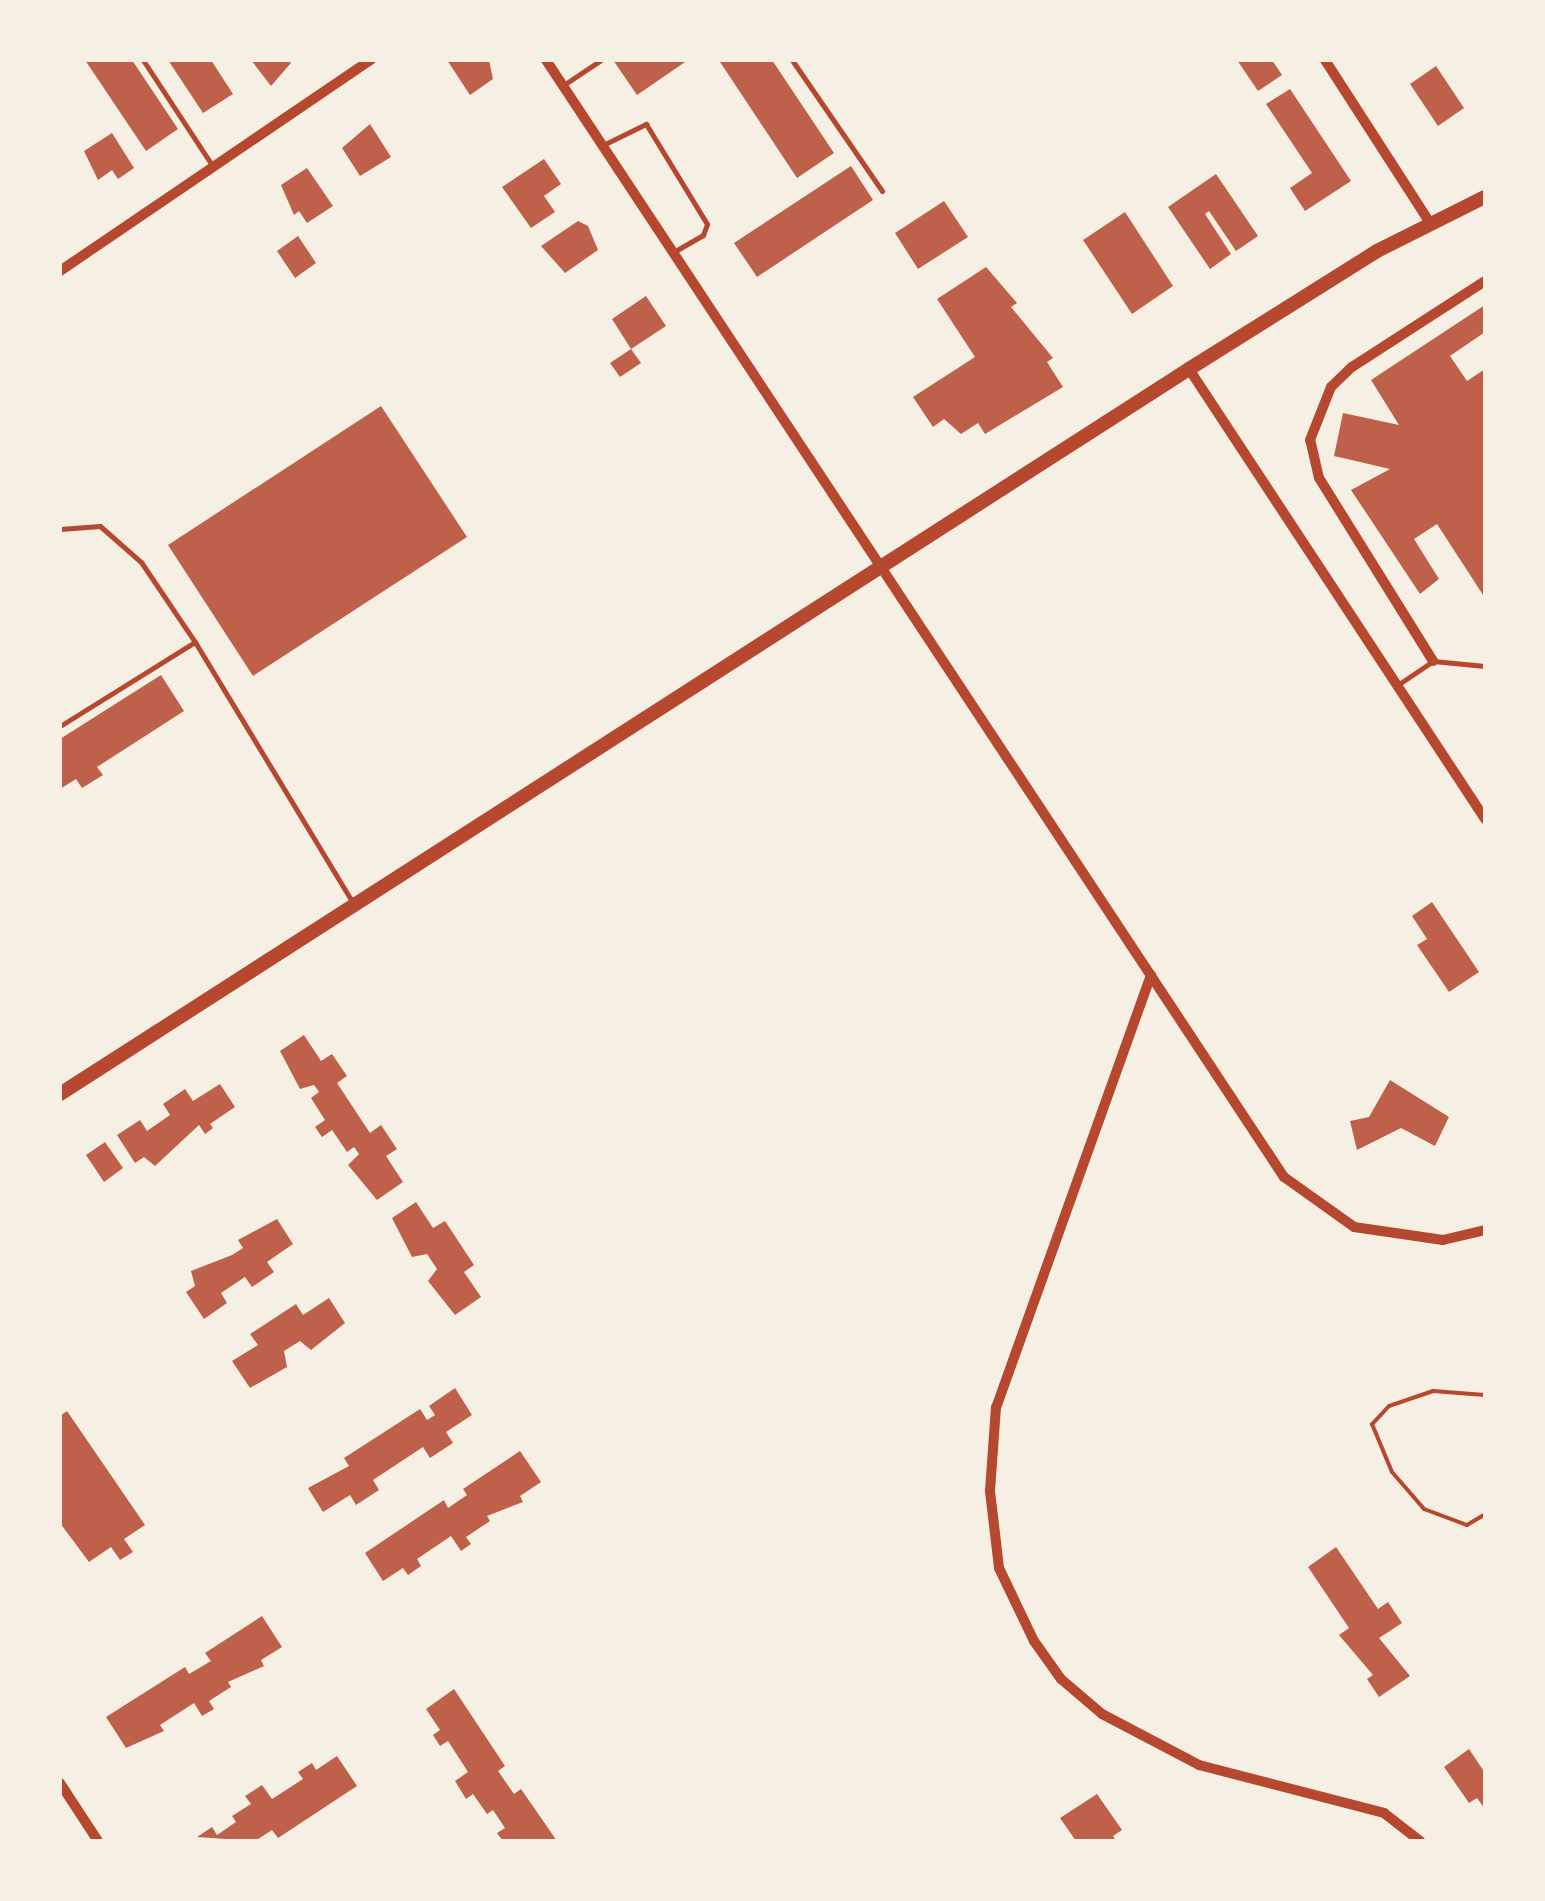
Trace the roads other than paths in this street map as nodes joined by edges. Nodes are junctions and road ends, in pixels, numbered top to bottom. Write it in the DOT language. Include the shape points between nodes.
graph roads {
  1 [pos="143,60"];
  2 [pos="371,60"];
  3 [pos="546,60"];
  4 [pos="601,60"];
  5 [pos="792,60"];
  6 [pos="1325,60"];
  7 [pos="563,86"];
  8 [pos="602,146"];
  9 [pos="213,167"];
  10 [pos="882,191"];
  11 [pos="1485,197"];
  12 [pos="1430,223"];
  13 [pos="674,253"];
  14 [pos="60,271"];
  15 [pos="1485,281"];
  16 [pos="1189,369"];
  17 [pos="60,529"];
  18 [pos="882,568"];
  19 [pos="195,642"];
  20 [pos="1434,661"];
  21 [pos="1485,666"];
  22 [pos="1397,685"];
  23 [pos="60,726"];
  24 [pos="1485,819"];
  25 [pos="355,905"];
  26 [pos="1151,975"];
  27 [pos="60,1094"];
  28 [pos="1485,1230"];
  29 [pos="60,1783"];
  30 [pos="98,1841"];
  31 [pos="1420,1841"];
  1 -- 9 [label="lane"];
  2 -- 9 [label="street"];
  3 -- 7 [label="street"];
  4 -- 7 [label="lane"];
  5 -- 10 [label="lane"];
  6 -- 12 [label="street"];
  7 -- 8 [label="street"];
  8 -- 13 [label="street"];
  8 -- 13 [label="lane" via="646,124 707,224 703,235"];
  9 -- 14 [label="street"];
  11 -- 12 [label="main road"];
  12 -- 16 [label="main road"];
  13 -- 18 [label="street"];
  15 -- 20 [label="street" via="1352,367 1331,387 1310,440 1320,478"];
  16 -- 18 [label="main road"];
  16 -- 22 [label="street"];
  17 -- 19 [label="lane" via="100,526 141,562"];
  18 -- 25 [label="main road"];
  18 -- 26 [label="street"];
  19 -- 23 [label="lane"];
  19 -- 25 [label="lane"];
  20 -- 21 [label="lane"];
  20 -- 22 [label="lane"];
  22 -- 24 [label="street"];
  25 -- 27 [label="main road"];
  26 -- 28 [label="street" via="1284,1177 1316,1204 1354,1227 1394,1235 1443,1240"];
  26 -- 31 [label="street" via="996,1408 990,1490 999,1568 1060,1678 1139,1738 1199,1765 1384,1812"];
  29 -- 30 [label="street"];
}
